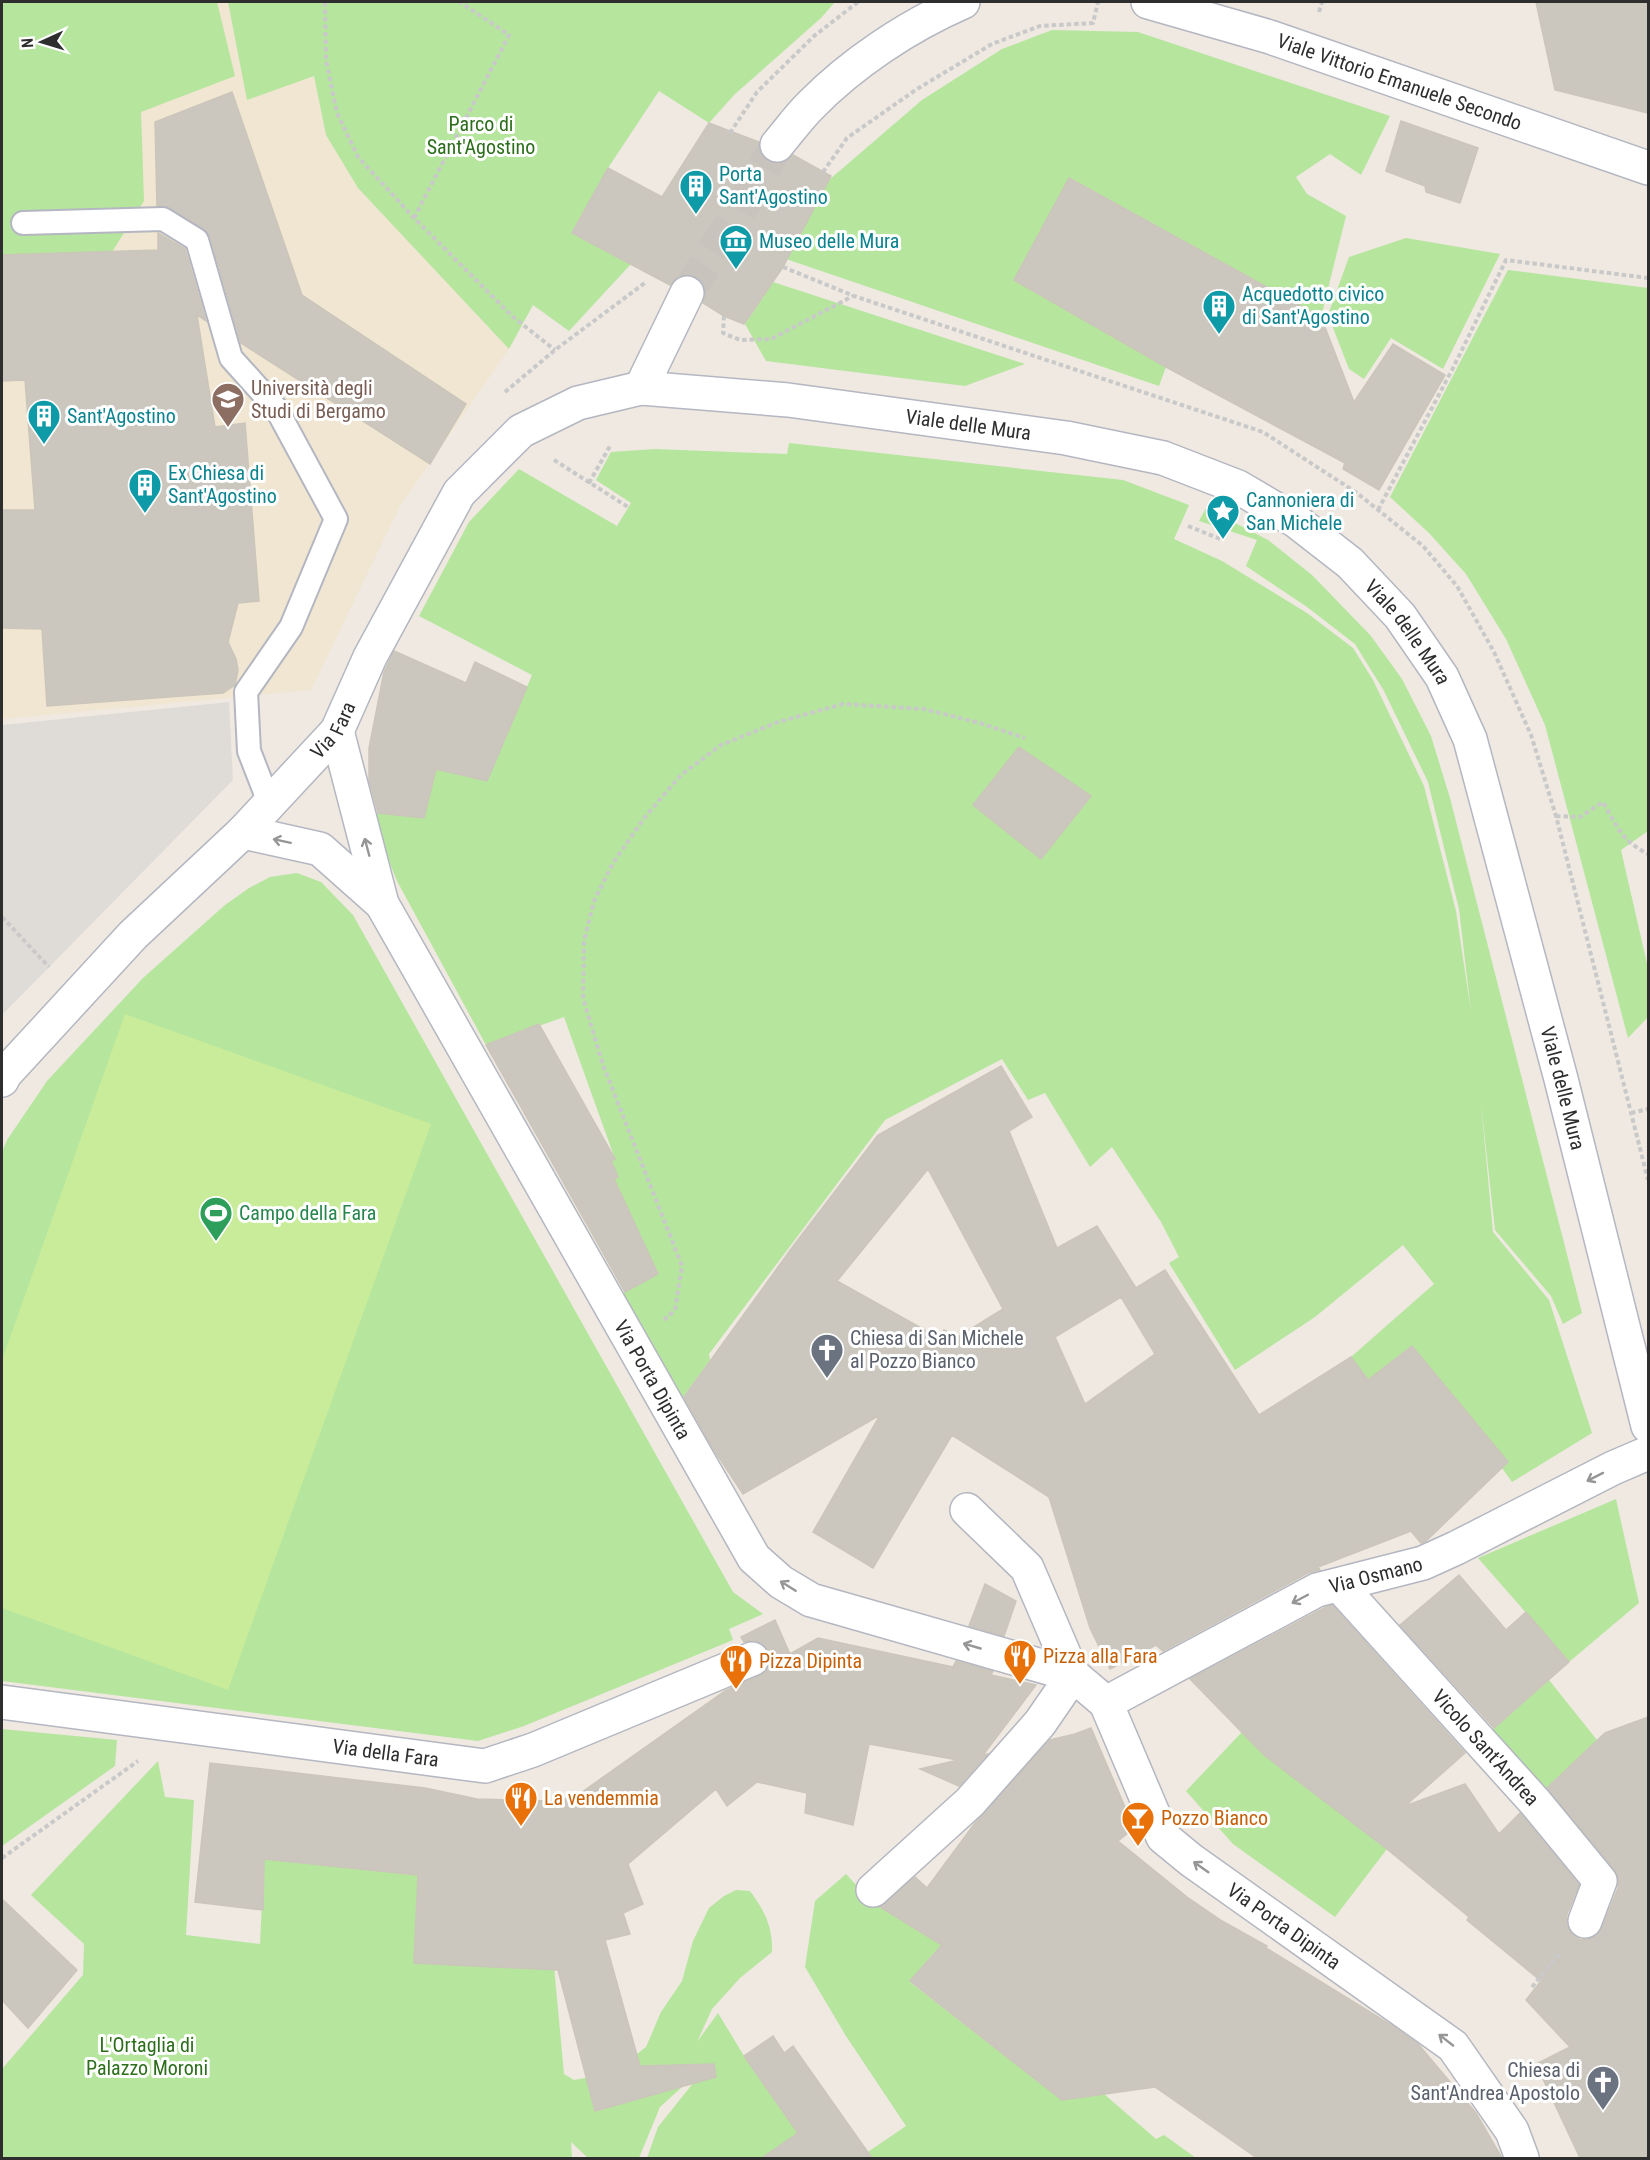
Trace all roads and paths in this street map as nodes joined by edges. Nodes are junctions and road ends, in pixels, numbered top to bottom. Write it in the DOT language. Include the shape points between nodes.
graph roads {
  1 [pos="326,2"];
  2 [pos="460,2"];
  3 [pos="858,2"];
  4 [pos="963,2"];
  5 [pos="1098,2"];
  6 [pos="1148,2"];
  7 [pos="730,133"];
  8 [pos="777,145"];
  9 [pos="1648,168"];
  10 [pos="823,172"];
  11 [pos="414,218"];
  12 [pos="23,223"];
  13 [pos="783,267"];
  14 [pos="1648,278"];
  15 [pos="687,293"];
  16 [pos="854,296"];
  17 [pos="724,316"];
  18 [pos="555,350"];
  19 [pos="641,388"];
  20 [pos="610,446"];
  21 [pos="548,457"];
  22 [pos="589,483"];
  23 [pos="628,507"];
  24 [pos="1378,510"];
  25 [pos="1188,526"];
  26 [pos="1223,540"];
  27 [pos="337,731"];
  28 [pos="1024,738"];
  29 [pos="270,806"];
  30 [pos="1556,816"];
  31 [pos="243,832"];
  32 [pos="1648,854"];
  33 [pos="382,904"];
  34 [pos="2,917"];
  35 [pos="53,972"];
  36 [pos="2,1080"];
  37 [pos="1648,1109"];
  38 [pos="1631,1113"];
  39 [pos="1648,1180"];
  40 [pos="633,1344"];
  41 [pos="1648,1426"];
  42 [pos="1648,1453"];
  43 [pos="967,1510"];
  44 [pos="1339,1585"];
  45 [pos="752,1659"];
  46 [pos="1073,1675"];
  47 [pos="2,1702"];
  48 [pos="1106,1702"];
  49 [pos="146,1756"];
  50 [pos="2,1858"];
  51 [pos="873,1890"];
  52 [pos="1585,1921"];
  53 [pos="1522,2158"];
  1 -- 11 [label="path" via="326,60 337,113 358,158"];
  2 -- 11 [label="path" via="509,34"];
  3 -- 7 [label="path" via="814,36 757,92"];
  4 -- 8 [label="street" via="908,29 841,79 809,106"];
  5 -- 10 [label="path" via="1093,23 1040,26 992,44 917,89 847,138"];
  6 -- 9 [label="street, Viale Vittorio Emanuele Secondo" via="1270,37"];
  11 -- 18 [label="path" via="513,317"];
  12 -- 29 [label="lane" via="163,219 197,240 231,358 276,408 336,519 291,627 246,692 249,751"];
  13 -- 16 [label="path"];
  14 -- 24 [label="path" via="1506,260"];
  15 -- 19 [label="street"];
  16 -- 17 [label="path" via="771,339 740,340 723,333"];
  16 -- 24 [label="path" via="1263,432"];
  19 -- 27 [label="street, Via Fara" via="578,403 521,431 459,493 370,657"];
  19 -- 41 [label="street, Viale delle Mura" via="799,402 1066,438 1163,458 1238,487 1296,521 1350,563 1400,616 1442,677 1470,739"];
  20 -- 22 [label="path"];
  21 -- 22 [label="path"];
  22 -- 23 [label="path"];
  24 -- 30 [label="path" via="1423,546 1457,586 1494,651 1531,735"];
  25 -- 26 [label="path"];
  27 -- 29 [label="street, Via Fara"];
  33 -- 27 [label="street, Via Porta Dipinta, one-way"];
  28 -- 40 [label="path" via="924,709 843,704 778,722 721,745 681,775 613,862 594,901 584,941 583,998 603,1065 682,1266 675,1310"];
  29 -- 31 [label="street, Via Fara"];
  30 -- 32 [label="path" via="1580,817 1603,802 1624,838"];
  30 -- 38 [label="path"];
  33 -- 31 [label="street, Via Porta Dipinta, one-way" via="320,849"];
  31 -- 36 [label="street, Via Fara" via="133,935"];
  33 -- 40 [label="street, Via Porta Dipinta"];
  34 -- 35 [label="path"];
  37 -- 38 [label="path"];
  38 -- 39 [label="path"];
  46 -- 40 [label="street, Via Porta Dipinta, one-way" via="811,1600 781,1582 754,1558"];
  42 -- 44 [label="street, Via Osmano, one-way" via="1423,1563"];
  43 -- 46 [label="street" via="1027,1568"];
  44 -- 48 [label="street, Via Osmano, one-way" via="1317,1590"];
  44 -- 52 [label="street, Vicolo Sant'Andrea" via="1528,1794 1600,1881"];
  45 -- 47 [label="street, Via della Fara" via="484,1766"];
  46 -- 48 [label="street, Via Porta Dipinta"];
  46 -- 51 [label="street" via="1040,1723 970,1802"];
  53 -- 48 [label="street, Via Porta Dipinta, one-way" via="1512,2132 1453,2046 1163,1837"];
  49 -- 50 [label="path"];
}
